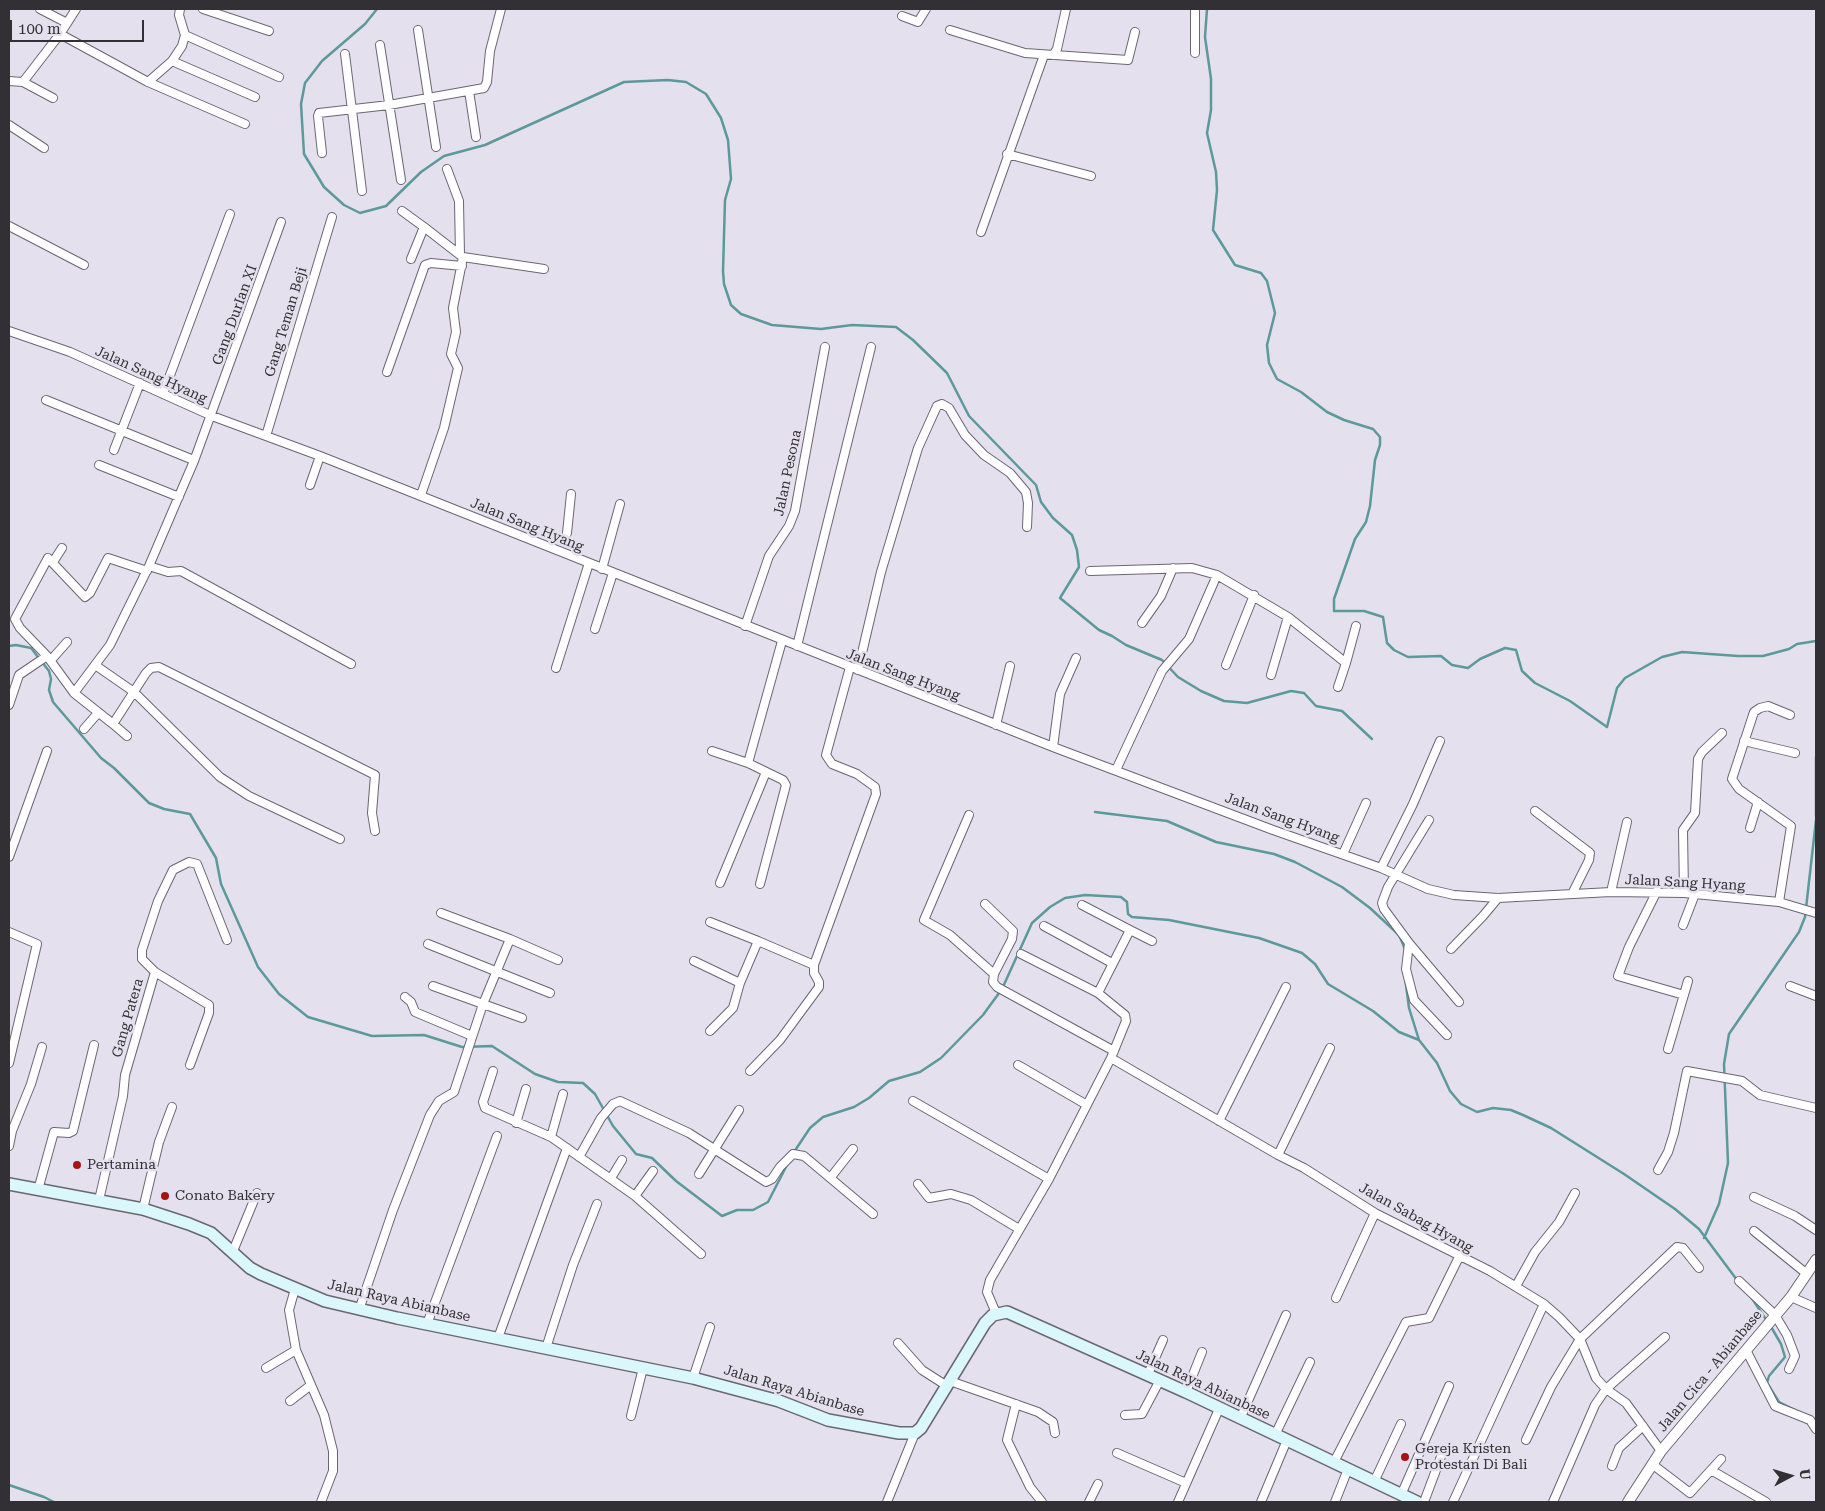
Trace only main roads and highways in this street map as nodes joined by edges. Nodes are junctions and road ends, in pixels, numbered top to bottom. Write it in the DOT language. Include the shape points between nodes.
graph roads {
  1 [pos="9,1184"];
  2 [pos="1417,1502"];
  1 -- 2 [label="main road, Jalan Raya Abianbase" via="99,1200 177,1220 211,1234 250,1268 296,1289 360,1310 693,1378 779,1401 828,1420 881,1431 915,1434 985,1323 996,1313 1007,1312 1148,1374"];
}
